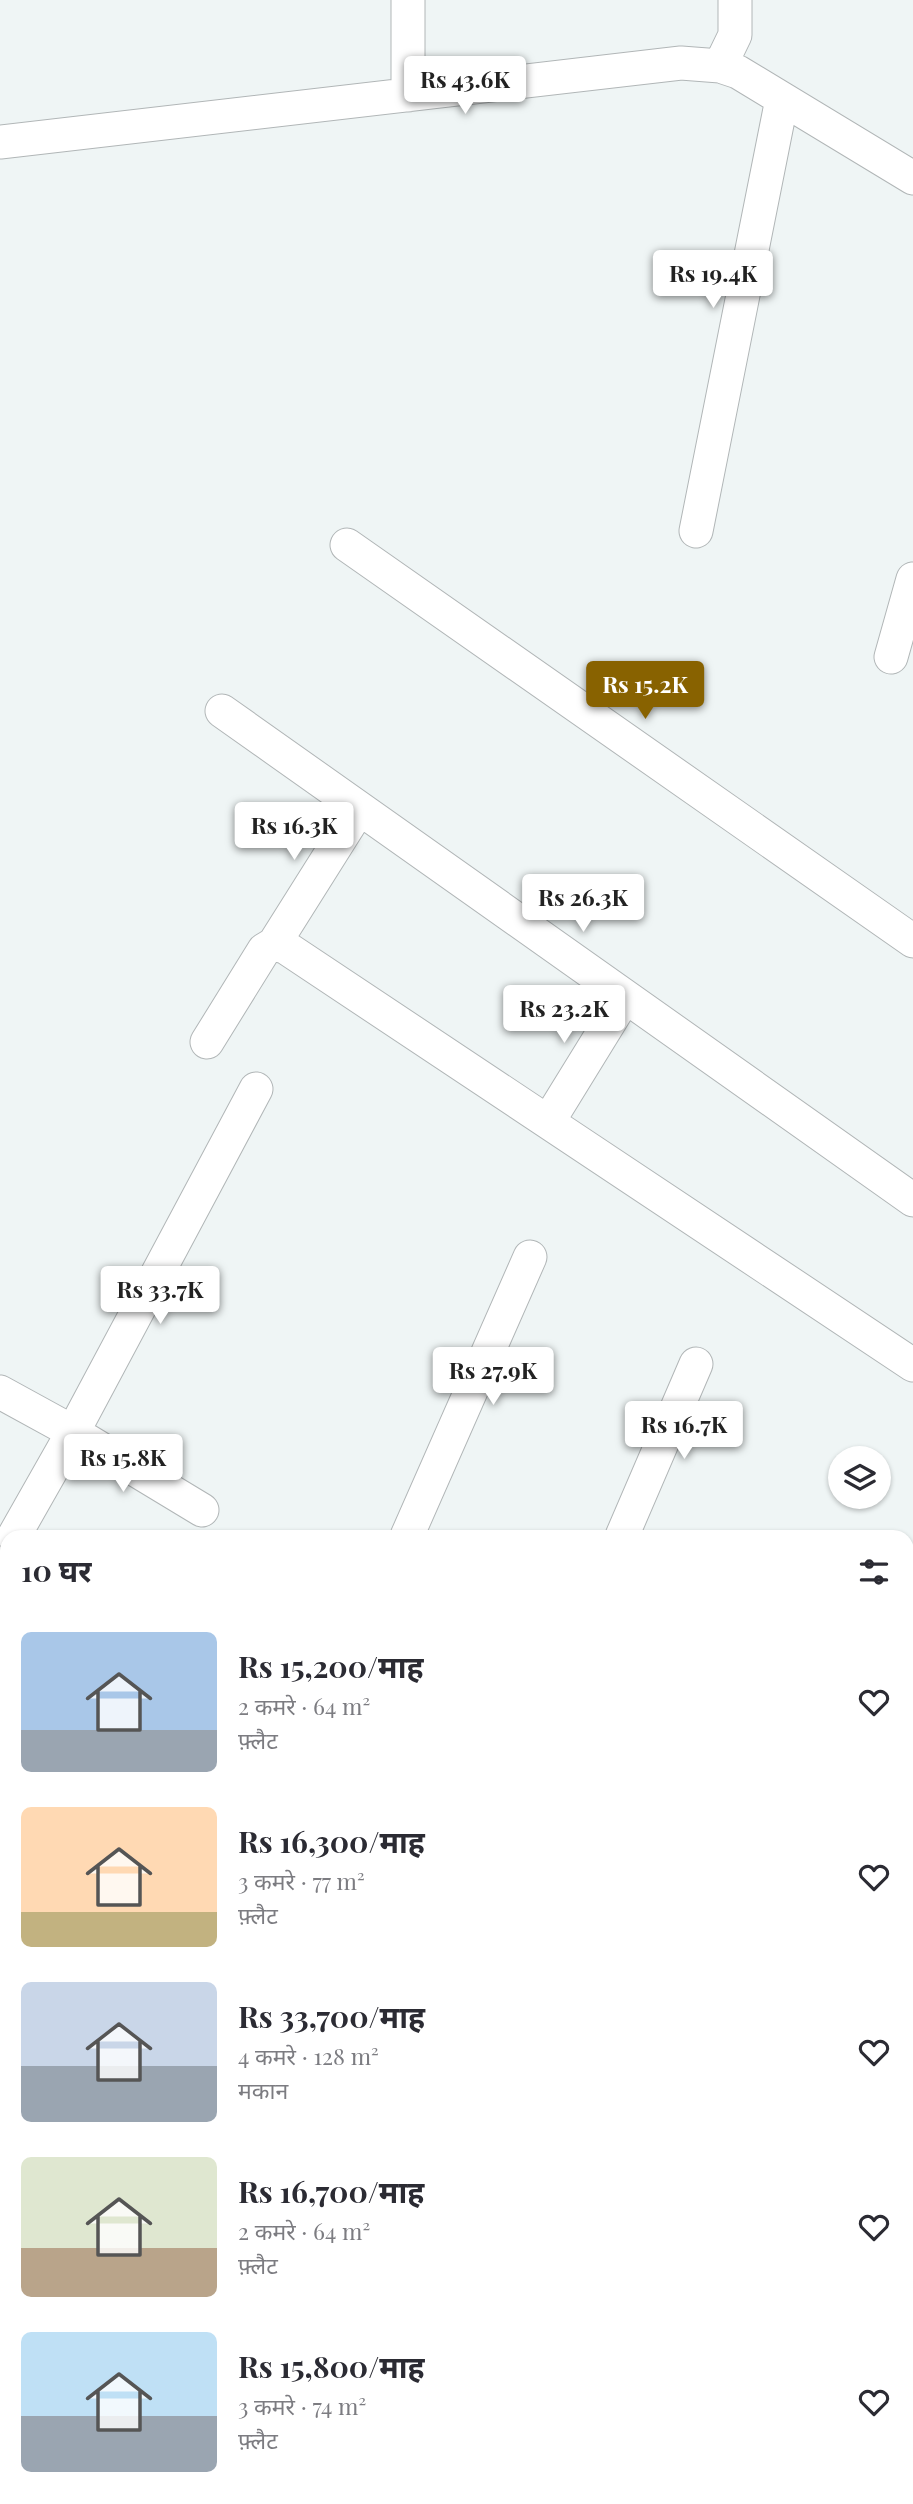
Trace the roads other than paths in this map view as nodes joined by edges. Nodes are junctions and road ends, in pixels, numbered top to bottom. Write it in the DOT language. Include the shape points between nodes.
graph roads {
  1 [pos="408,0"];
  2 [pos="735,0"];
  3 [pos="720,66"];
  4 [pos="408,95"];
  5 [pos="782,99"];
  6 [pos="0,142"];
  7 [pos="913,178"];
  8 [pos="696,531"];
  9 [pos="347,545"];
  10 [pos="913,579"];
  11 [pos="891,657"];
  12 [pos="222,711"];
  13 [pos="359,809"];
  14 [pos="913,941"];
  15 [pos="274,944"];
  16 [pos="625,997"];
  17 [pos="206,1041"];
  18 [pos="256,1089"];
  19 [pos="548,1122"];
  20 [pos="913,1200"];
  21 [pos="530,1257"];
  22 [pos="696,1364"];
  23 [pos="913,1366"];
  24 [pos="0,1392"];
  25 [pos="73,1432"];
  26 [pos="202,1510"];
  27 [pos="17,1530"];
  28 [pos="410,1530"];
  29 [pos="625,1530"];
  1 -- 4 [label="street"];
  2 -- 3 [label="street" via="735,35"];
  3 -- 4 [label="street" via="681,63"];
  3 -- 5 [label="street"];
  4 -- 6 [label="street"];
  5 -- 7 [label="street"];
  5 -- 8 [label="street"];
  9 -- 14 [label="street"];
  10 -- 11 [label="street"];
  12 -- 13 [label="street"];
  13 -- 15 [label="street"];
  13 -- 16 [label="street"];
  15 -- 17 [label="street" via="264,950"];
  15 -- 19 [label="street"];
  16 -- 19 [label="street"];
  16 -- 20 [label="street"];
  18 -- 25 [label="street"];
  19 -- 23 [label="street"];
  21 -- 28 [label="street"];
  22 -- 29 [label="street"];
  24 -- 25 [label="street"];
  25 -- 26 [label="street"];
  25 -- 27 [label="street"];
}
